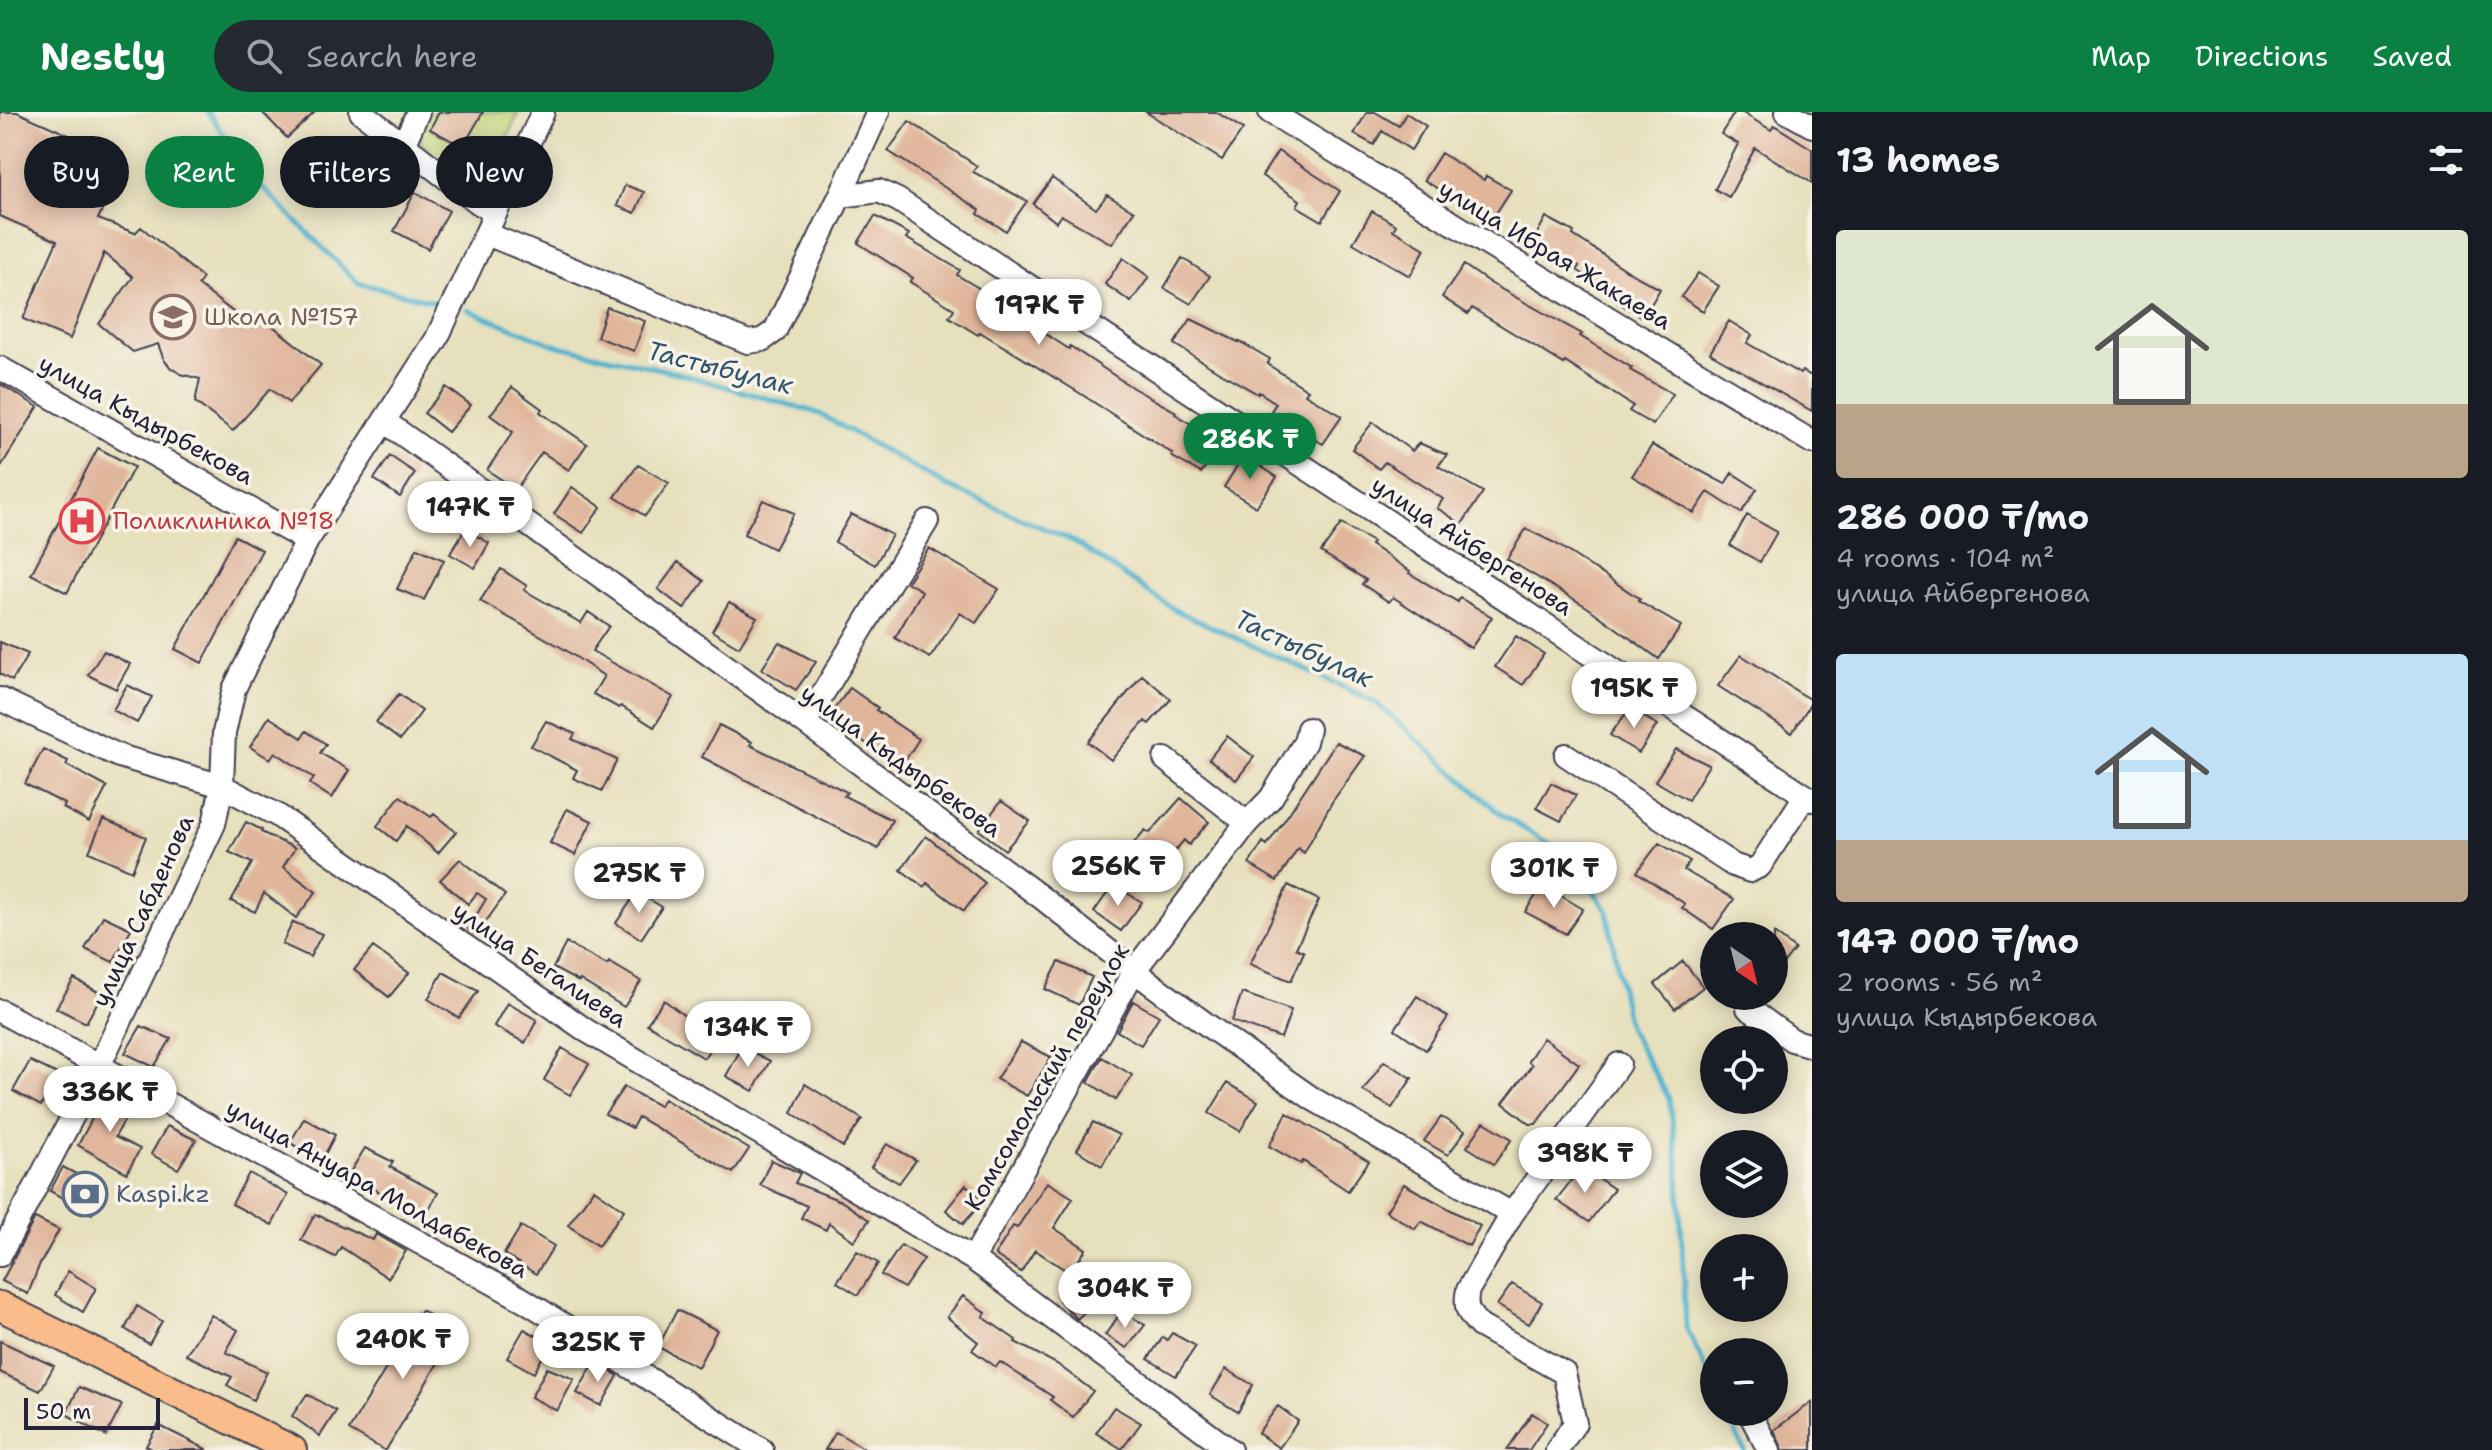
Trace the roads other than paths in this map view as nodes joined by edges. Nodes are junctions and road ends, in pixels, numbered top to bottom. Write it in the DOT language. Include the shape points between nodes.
graph roads {
  1 [pos="361,112"];
  2 [pos="418,112"];
  3 [pos="543,112"];
  4 [pos="878,112"];
  5 [pos="1270,112"];
  6 [pos="1787,112"];
  7 [pos="1812,126"];
  8 [pos="391,136"];
  9 [pos="407,136"];
  10 [pos="420,161"];
  11 [pos="840,196"];
  12 [pos="491,223"];
  13 [pos="0,368"];
  14 [pos="384,421"];
  15 [pos="1812,442"];
  16 [pos="927,521"];
  17 [pos="307,541"];
  18 [pos="0,699"];
  19 [pos="805,723"];
  20 [pos="1308,729"];
  21 [pos="1566,755"];
  22 [pos="1165,759"];
  23 [pos="222,786"];
  24 [pos="1809,798"];
  25 [pos="1247,823"];
  26 [pos="1134,971"];
  27 [pos="1751,1010"];
  28 [pos="0,1011"];
  29 [pos="1812,1046"];
  30 [pos="100,1064"];
  31 [pos="1619,1064"];
  32 [pos="1512,1214"];
  33 [pos="0,1255"];
  34 [pos="973,1259"];
  35 [pos="0,1306"];
  36 [pos="1756,1426"];
  37 [pos="292,1450"];
  38 [pos="762,1450"];
  39 [pos="1230,1450"];
  40 [pos="1557,1450"];
  41 [pos="1769,1450"];
  1 -- 8 [label="street"];
  2 -- 9 [label="street"];
  3 -- 12 [label="street, улица Сабденова"];
  4 -- 11 [label="street"];
  5 -- 15 [label="street, улица Ибрая Жакаева"];
  6 -- 7 [label="street"];
  10 -- 12 [label="street"];
  11 -- 12 [label="street" via="775,331 748,342"];
  11 -- 24 [label="street, улица Айбергенова" via="879,191 898,200"];
  12 -- 14 [label="street, улица Сабденова" via="436,340"];
  13 -- 17 [label="street, улица Кыдырбекова"];
  14 -- 17 [label="street, улица Сабденова"];
  14 -- 19 [label="street, улица Кыдырбекова"];
  16 -- 19 [label="street"];
  17 -- 23 [label="street, улица Сабденова" via="234,689 224,733"];
  18 -- 23 [label="street, улица Бегалиева" via="119,756"];
  19 -- 26 [label="street, улица Кыдырбекова"];
  20 -- 25 [label="street, Комсомольский переулок" via="1271,798"];
  21 -- 24 [label="street" via="1750,871 1760,866"];
  22 -- 25 [label="street"];
  23 -- 30 [label="street, улица Сабденова" via="214,824"];
  23 -- 34 [label="street, улица Бегалиева" via="277,815 587,1031"];
  25 -- 26 [label="street, Комсомольский переулок"];
  26 -- 32 [label="street, улица Кыдырбекова" via="1313,1099"];
  26 -- 34 [label="street, Комсомольский переулок"];
  27 -- 29 [label="street" via="1792,1040"];
  28 -- 30 [label="street, улица Ануара Молдабекова"];
  30 -- 33 [label="street, улица Сабденова"];
  30 -- 38 [label="street, улица Ануара Молдабекова" via="524,1300"];
  31 -- 32 [label="street"];
  32 -- 40 [label="street" via="1465,1304 1480,1326 1564,1373 1575,1423"];
  34 -- 39 [label="street, улица Бегалиева"];
  35 -- 37 [label="main road"];
  36 -- 41 [label="street"];
}
